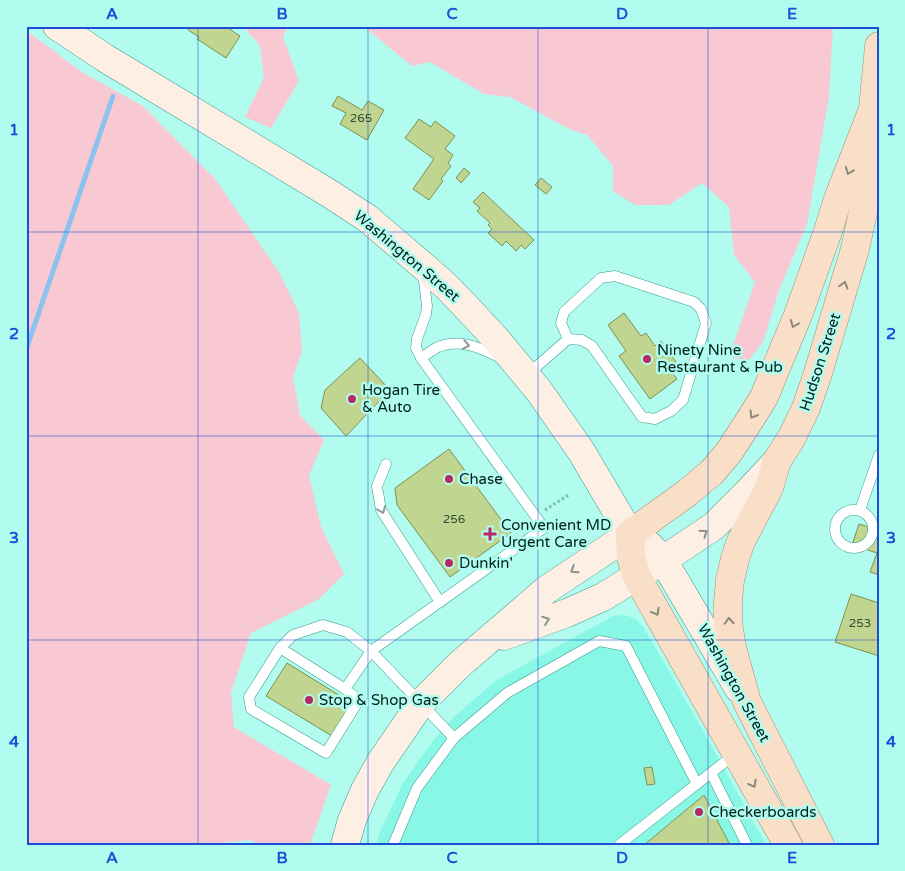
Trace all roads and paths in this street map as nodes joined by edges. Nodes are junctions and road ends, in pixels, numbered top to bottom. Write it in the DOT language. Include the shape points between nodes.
graph roads {
  1 [pos="57,26"];
  2 [pos="879,46"];
  3 [pos="873,109"];
  4 [pos="422,265"];
  5 [pos="568,339"];
  6 [pos="421,358"];
  7 [pos="522,371"];
  8 [pos="879,455"];
  9 [pos="777,461"];
  10 [pos="386,464"];
  11 [pos="570,494"];
  12 [pos="860,510"];
  13 [pos="535,516"];
  14 [pos="630,534"];
  15 [pos="663,560"];
  16 [pos="637,577"];
  17 [pos="440,602"];
  18 [pos="484,644"];
  19 [pos="280,648"];
  20 [pos="372,650"];
  21 [pos="345,690"];
  22 [pos="747,702"];
  23 [pos="421,703"];
  24 [pos="454,738"];
  25 [pos="736,753"];
  26 [pos="710,773"];
  27 [pos="697,784"];
  28 [pos="345,845"];
  29 [pos="392,845"];
  30 [pos="618,845"];
  31 [pos="747,845"];
  32 [pos="788,845"];
  33 [pos="820,845"];
  1 -- 4 [label="main road, Washington Street" via="343,202"];
  2 -- 3 [label="main road, Hudson Street"];
  9 -- 3 [label="main road, Hudson Street, one-way" via="806,408 855,250 872,171"];
  3 -- 14 [label="main road, Hudson Street, one-way" via="798,315 764,397 729,452 712,472"];
  4 -- 6 [label="lane" via="427,306 417,339 416,348"];
  4 -- 7 [label="main road, Washington Street" via="447,286"];
  5 -- 5 [label="lane" via="561,323 564,312 602,278 614,276 694,302 701,308 706,323 683,400 655,419 642,418 592,346 582,340"];
  5 -- 7 [label="lane"];
  6 -- 7 [label="lane, one-way" via="437,348 460,343 480,348"];
  6 -- 13 [label="lane"];
  7 -- 14 [label="main road, Washington Street" via="581,451"];
  8 -- 12 [label="lane"];
  15 -- 9 [label="main road, Hudson Street, one-way" via="714,526"];
  22 -- 9 [label="main road, one-way" via="728,623 730,580 741,541 769,488"];
  10 -- 17 [label="lane, one-way" via="377,486 380,510"];
  11 -- 13 [label="path"];
  13 -- 17 [label="lane" via="544,528"];
  14 -- 15 [label="main road, Washington Street"];
  14 -- 16 [label="main road, Washington Street" via="631,557"];
  14 -- 18 [label="main road, one-way" via="546,590"];
  15 -- 16 [label="main road, Hudson Street"];
  15 -- 22 [label="main road, Washington Street"];
  18 -- 16 [label="main road, Hudson Street, one-way" via="567,613"];
  16 -- 25 [label="main road, Washington Street, one-way"];
  17 -- 20 [label="lane"];
  18 -- 23 [label="main road"];
  19 -- 20 [label="lane" via="292,634 323,625 346,632"];
  19 -- 21 [label="lane"];
  19 -- 21 [label="lane" via="249,697 252,709 326,754 359,700"];
  20 -- 21 [label="lane"];
  20 -- 23 [label="lane"];
  22 -- 33 [label="main road, Washington Street"];
  23 -- 24 [label="lane"];
  23 -- 28 [label="main road" via="380,762 365,790"];
  24 -- 27 [label="lane" via="507,693 599,642 626,646"];
  24 -- 29 [label="lane" via="417,788"];
  25 -- 26 [label="lane"];
  25 -- 32 [label="main road, Washington Street, one-way"];
  26 -- 27 [label="lane"];
  26 -- 31 [label="lane"];
  27 -- 30 [label="lane"];
}
